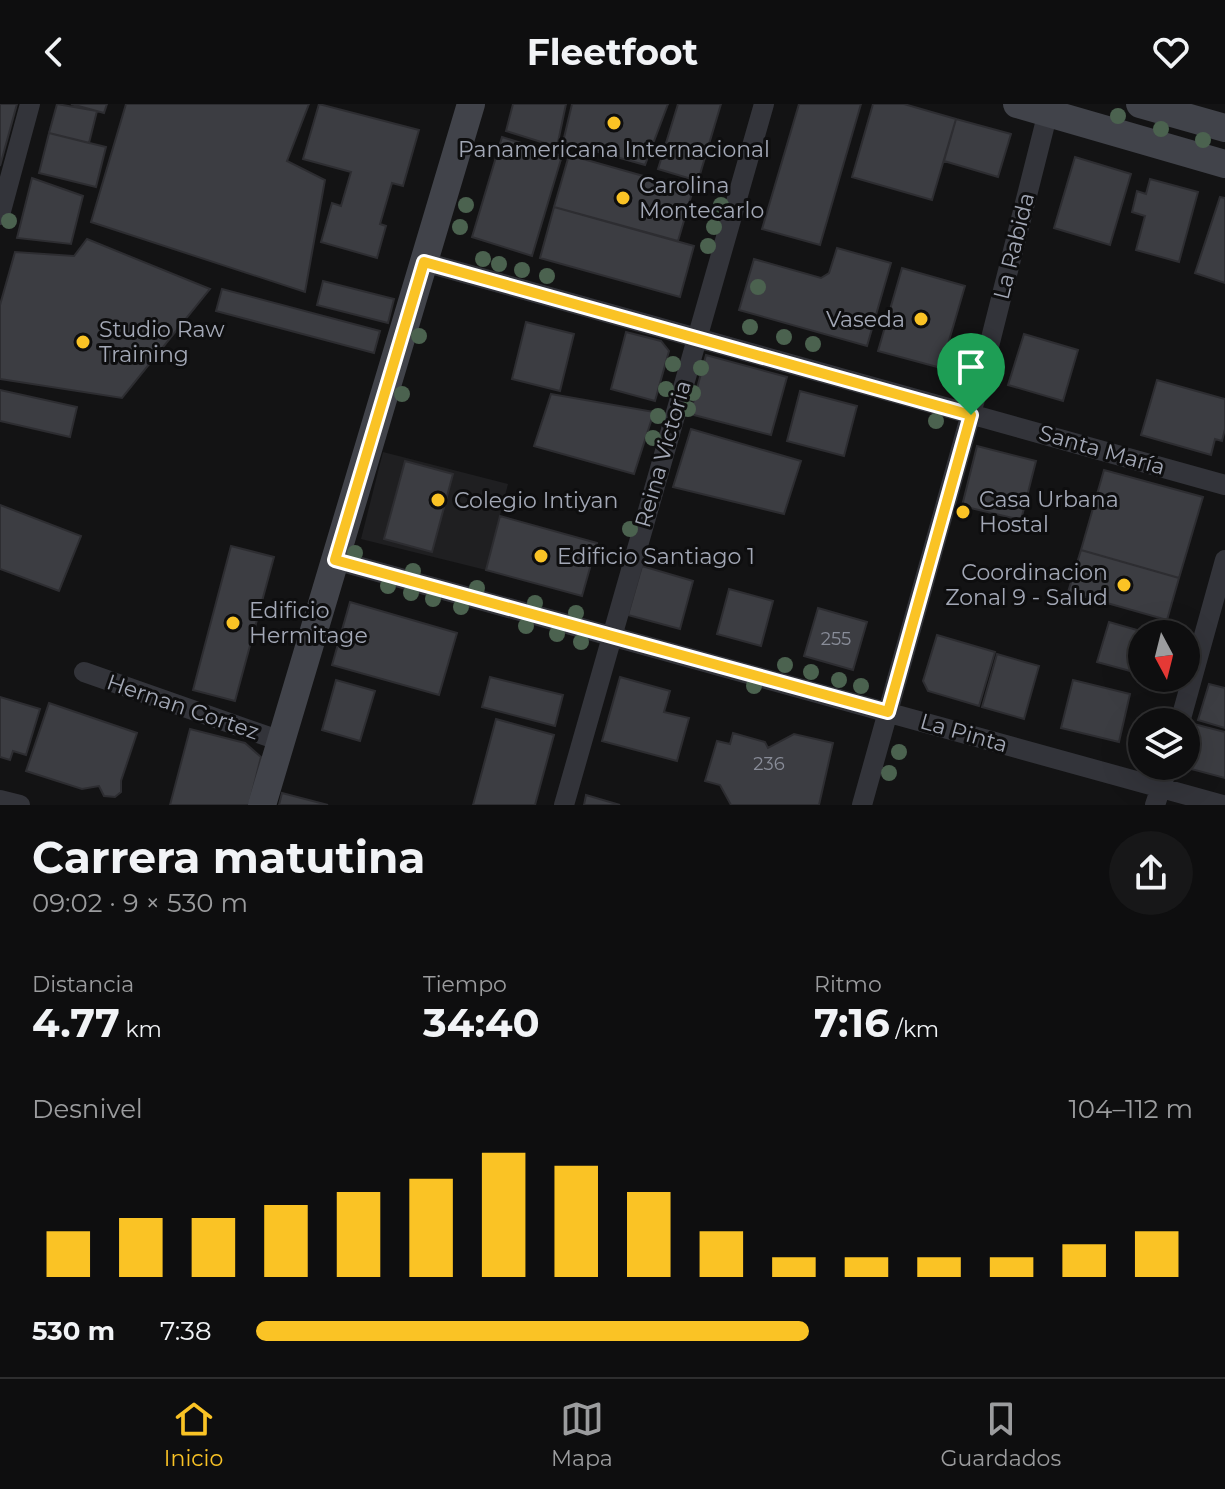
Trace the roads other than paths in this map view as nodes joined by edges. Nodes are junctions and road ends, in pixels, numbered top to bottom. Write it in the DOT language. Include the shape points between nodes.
graph roads {
  1 [pos="30,104"];
  2 [pos="471,104"];
  3 [pos="764,104"];
  4 [pos="1017,104"];
  5 [pos="1140,104"];
  6 [pos="1049,108"];
  7 [pos="1225,128"];
  8 [pos="1225,164"];
  9 [pos="0,215"];
  10 [pos="424,262"];
  11 [pos="697,338"];
  12 [pos="971,415"];
  13 [pos="1225,485"];
  14 [pos="335,560"];
  15 [pos="1225,560"];
  16 [pos="610,636"];
  17 [pos="84,672"];
  18 [pos="1184,708"];
  19 [pos="888,712"];
  20 [pos="281,741"];
  21 [pos="1159,797"];
  22 [pos="0,800"];
  23 [pos="20,805"];
  24 [pos="262,805"];
  25 [pos="564,805"];
  26 [pos="862,805"];
  27 [pos="1223,805"];
  1 -- 9 [label="street"];
  2 -- 10 [label="street"];
  3 -- 11 [label="street, Reina Victoria"];
  4 -- 6 [label="street"];
  5 -- 7 [label="street"];
  6 -- 8 [label="street"];
  6 -- 12 [label="street, La Rabida"];
  10 -- 11 [label="street, Santa María"];
  10 -- 14 [label="street"];
  11 -- 12 [label="street, Santa María"];
  11 -- 16 [label="street, Reina Victoria"];
  12 -- 13 [label="street, Santa María"];
  12 -- 19 [label="street, La Rabida"];
  14 -- 16 [label="street, La Pinta"];
  14 -- 20 [label="street"];
  15 -- 18 [label="street"];
  16 -- 19 [label="street, La Pinta"];
  16 -- 25 [label="street, Reina Victoria"];
  17 -- 20 [label="street, Hernan Cortez"];
  19 -- 21 [label="street, La Pinta"];
  19 -- 26 [label="street, La Rabida"];
  20 -- 24 [label="street"];
  21 -- 27 [label="street, La Pinta"];
  22 -- 23 [label="street"];
}
